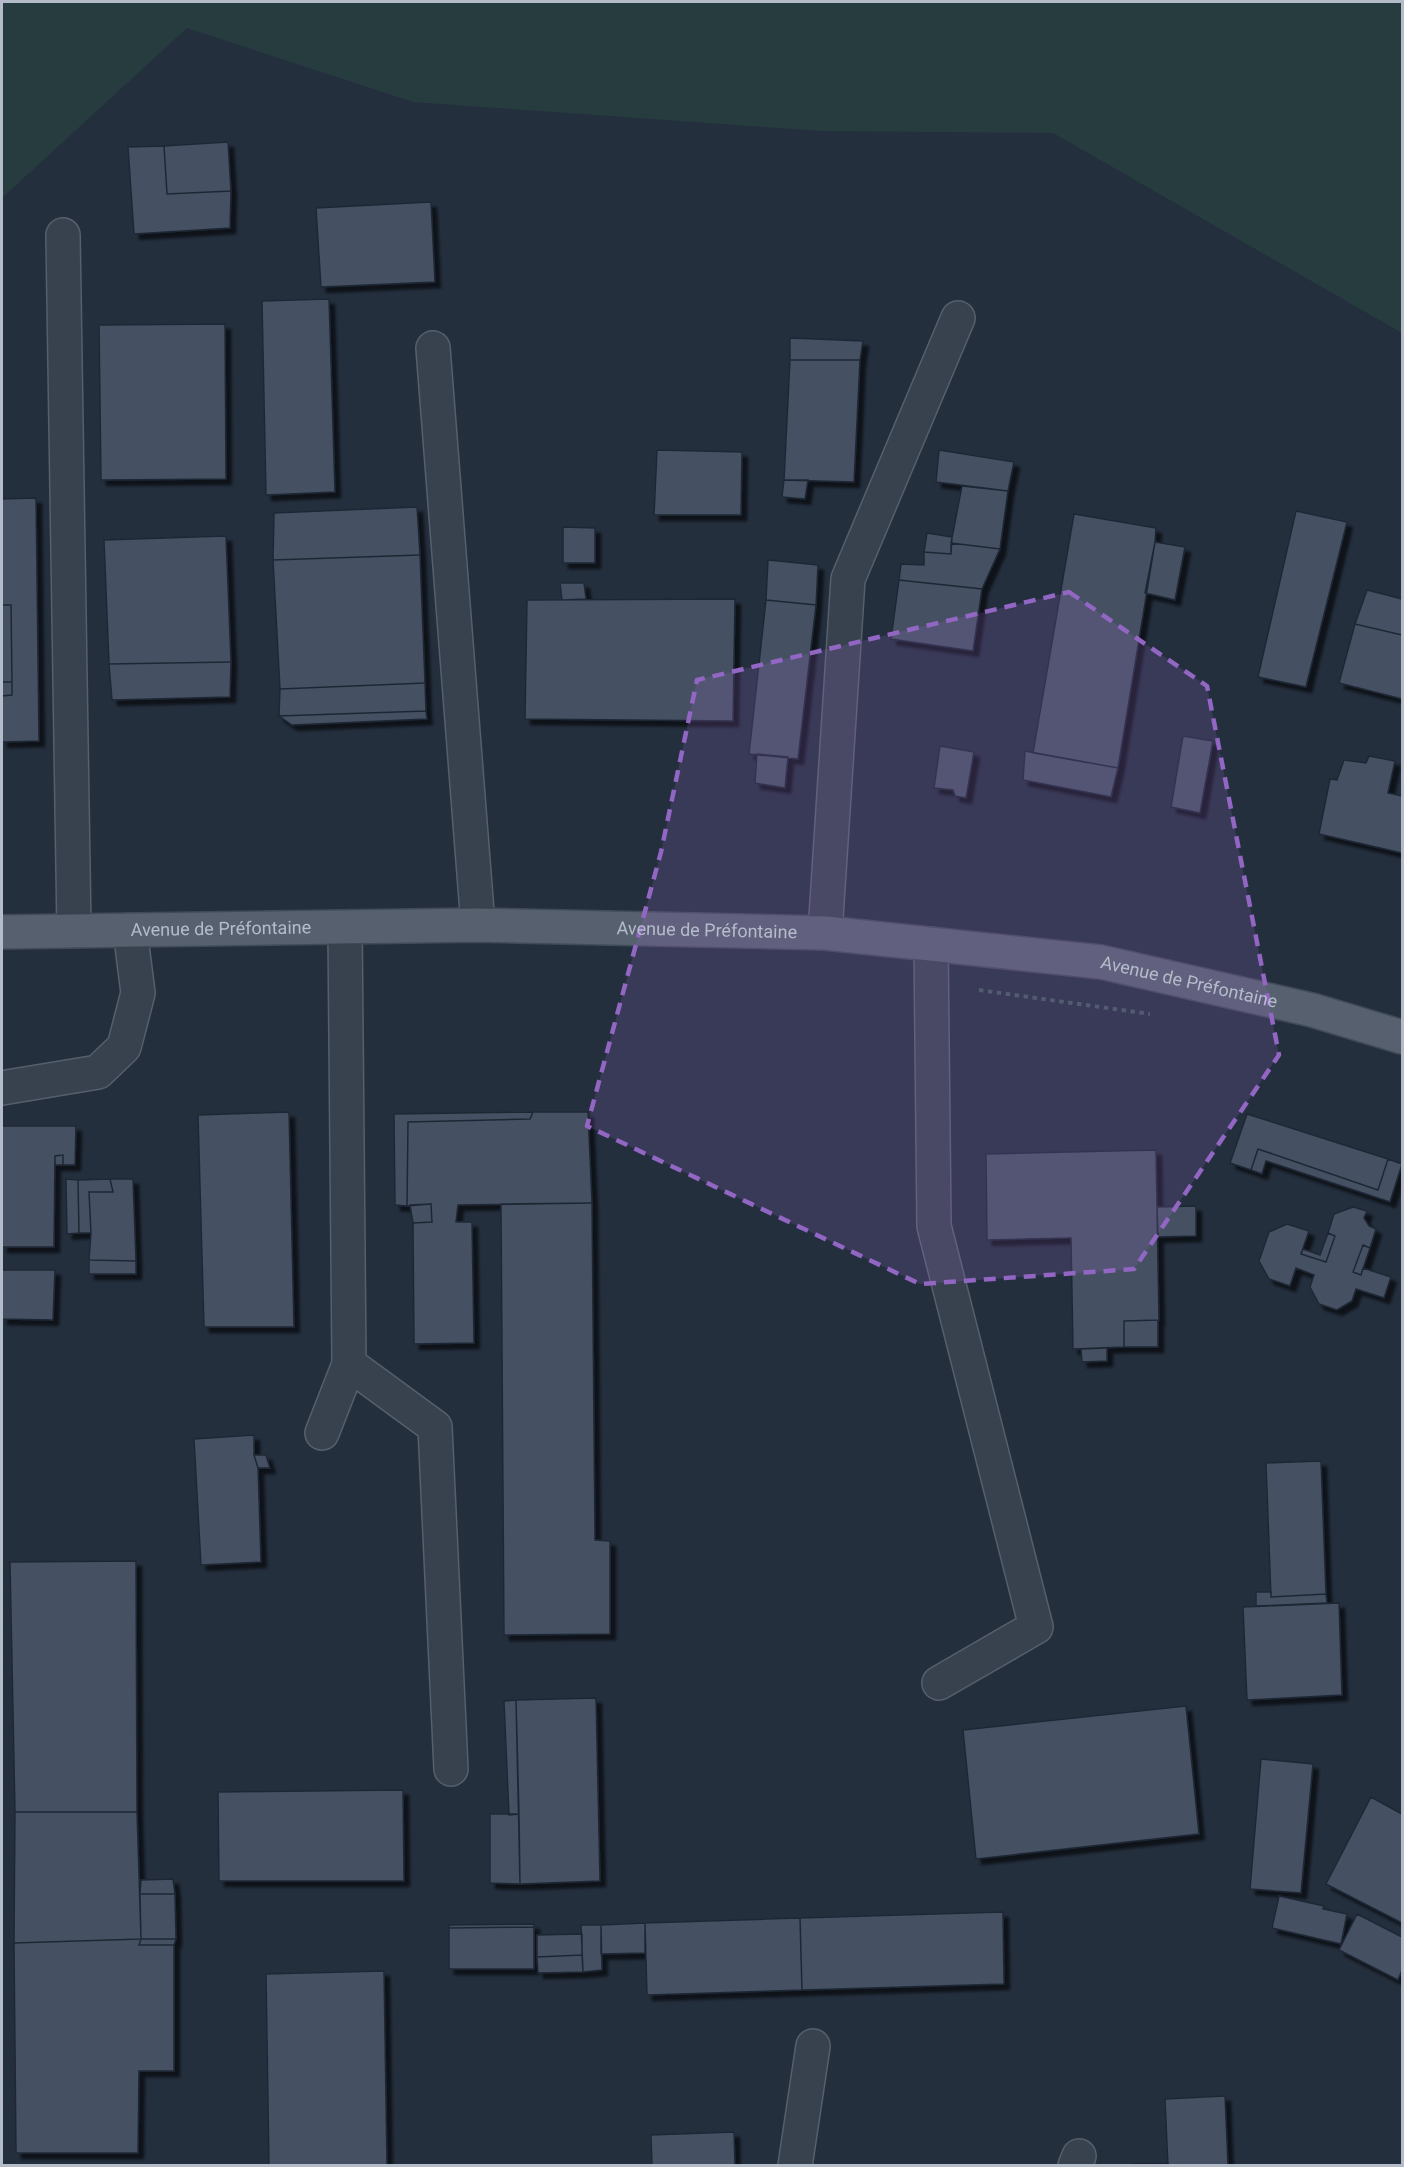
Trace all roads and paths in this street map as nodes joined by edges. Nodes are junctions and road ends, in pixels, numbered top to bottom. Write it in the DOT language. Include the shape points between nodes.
graph roads {
  1 [pos="63,235"];
  2 [pos="958,318"];
  3 [pos="432,348"];
  4 [pos="478,924"];
  5 [pos="345,927"];
  6 [pos="130,930"];
  7 [pos="74,931"];
  8 [pos="2,932"];
  9 [pos="825,933"];
  10 [pos="931,944"];
  11 [pos="932,983"];
  12 [pos="1160,1016"];
  13 [pos="1402,1037"];
  14 [pos="2,1088"];
  15 [pos="349,1364"];
  16 [pos="322,1433"];
  17 [pos="939,1683"];
  18 [pos="450,1769"];
  19 [pos="813,2046"];
  20 [pos="795,2166"];
  1 -- 7 [label="lane"];
  2 -- 9 [label="lane" via="848,579"];
  3 -- 4 [label="lane"];
  4 -- 5 [label="main road, Avenue de Préfontaine"];
  4 -- 9 [label="main road, Avenue de Préfontaine"];
  5 -- 6 [label="main road, Avenue de Préfontaine"];
  5 -- 15 [label="lane"];
  6 -- 7 [label="main road, Avenue de Préfontaine"];
  6 -- 14 [label="lane" via="138,993 124,1047 98,1072"];
  7 -- 8 [label="main road, Avenue de Préfontaine"];
  9 -- 10 [label="main road, Avenue de Préfontaine"];
  10 -- 11 [label="lane"];
  10 -- 13 [label="main road, Avenue de Préfontaine" via="1101,962 1312,1010"];
  11 -- 12 [label="path"];
  11 -- 17 [label="lane" via="934,1226 1036,1627"];
  15 -- 16 [label="lane"];
  15 -- 18 [label="lane" via="435,1428"];
  19 -- 20 [label="lane"];
}
